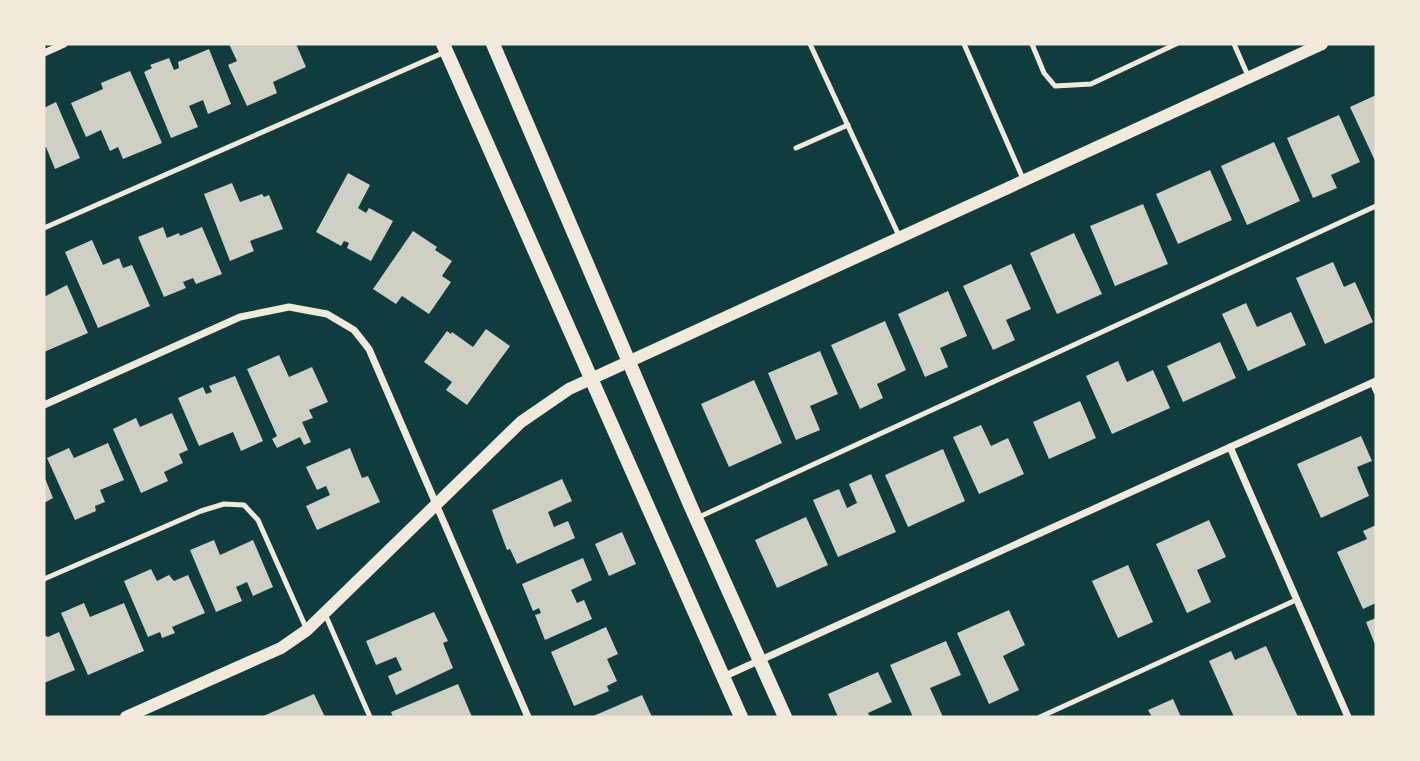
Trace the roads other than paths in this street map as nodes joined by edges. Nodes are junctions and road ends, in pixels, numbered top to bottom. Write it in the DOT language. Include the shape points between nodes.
graph roads {
  1 [pos="64,44"];
  2 [pos="493,44"];
  3 [pos="810,44"];
  4 [pos="964,44"];
  5 [pos="1032,44"];
  6 [pos="1176,44"];
  7 [pos="1234,44"];
  8 [pos="1322,44"];
  9 [pos="445,48"];
  10 [pos="44,53"];
  11 [pos="1249,78"];
  12 [pos="848,125"];
  13 [pos="796,148"];
  14 [pos="1024,181"];
  15 [pos="1376,206"];
  16 [pos="44,228"];
  17 [pos="900,238"];
  18 [pos="629,362"];
  19 [pos="592,379"];
  20 [pos="1374,382"];
  21 [pos="1376,392"];
  22 [pos="44,405"];
  23 [pos="1230,447"];
  24 [pos="437,504"];
  25 [pos="696,519"];
  26 [pos="44,579"];
  27 [pos="1296,600"];
  28 [pos="325,614"];
  29 [pos="307,630"];
  30 [pos="759,661"];
  31 [pos="723,677"];
  32 [pos="126,717"];
  33 [pos="370,717"];
  34 [pos="528,717"];
  35 [pos="741,717"];
  36 [pos="785,717"];
  37 [pos="1040,717"];
  38 [pos="1348,717"];
  1 -- 10 [label="street"];
  2 -- 18 [label="main road"];
  3 -- 12 [label="lane"];
  4 -- 14 [label="lane"];
  5 -- 6 [label="lane" via="1055,86 1091,84"];
  7 -- 11 [label="lane"];
  8 -- 11 [label="street"];
  9 -- 16 [label="lane"];
  9 -- 19 [label="main road"];
  11 -- 14 [label="street"];
  12 -- 13 [label="lane"];
  12 -- 17 [label="lane"];
  14 -- 17 [label="street"];
  15 -- 25 [label="lane"];
  17 -- 18 [label="street"];
  18 -- 19 [label="street"];
  18 -- 25 [label="main road"];
  19 -- 24 [label="street" via="521,422"];
  19 -- 31 [label="main road"];
  20 -- 21 [label="lane"];
  20 -- 23 [label="street"];
  22 -- 24 [label="street" via="240,317 289,307 327,314 354,330 369,349"];
  23 -- 27 [label="street"];
  23 -- 30 [label="street"];
  24 -- 28 [label="street"];
  24 -- 34 [label="street"];
  25 -- 30 [label="main road"];
  26 -- 29 [label="lane" via="201,511 224,504 244,505 258,520"];
  27 -- 37 [label="lane"];
  27 -- 38 [label="street"];
  28 -- 29 [label="street"];
  28 -- 33 [label="lane"];
  29 -- 32 [label="street" via="281,649"];
  30 -- 31 [label="street"];
  30 -- 36 [label="main road"];
  31 -- 35 [label="main road"];
}
